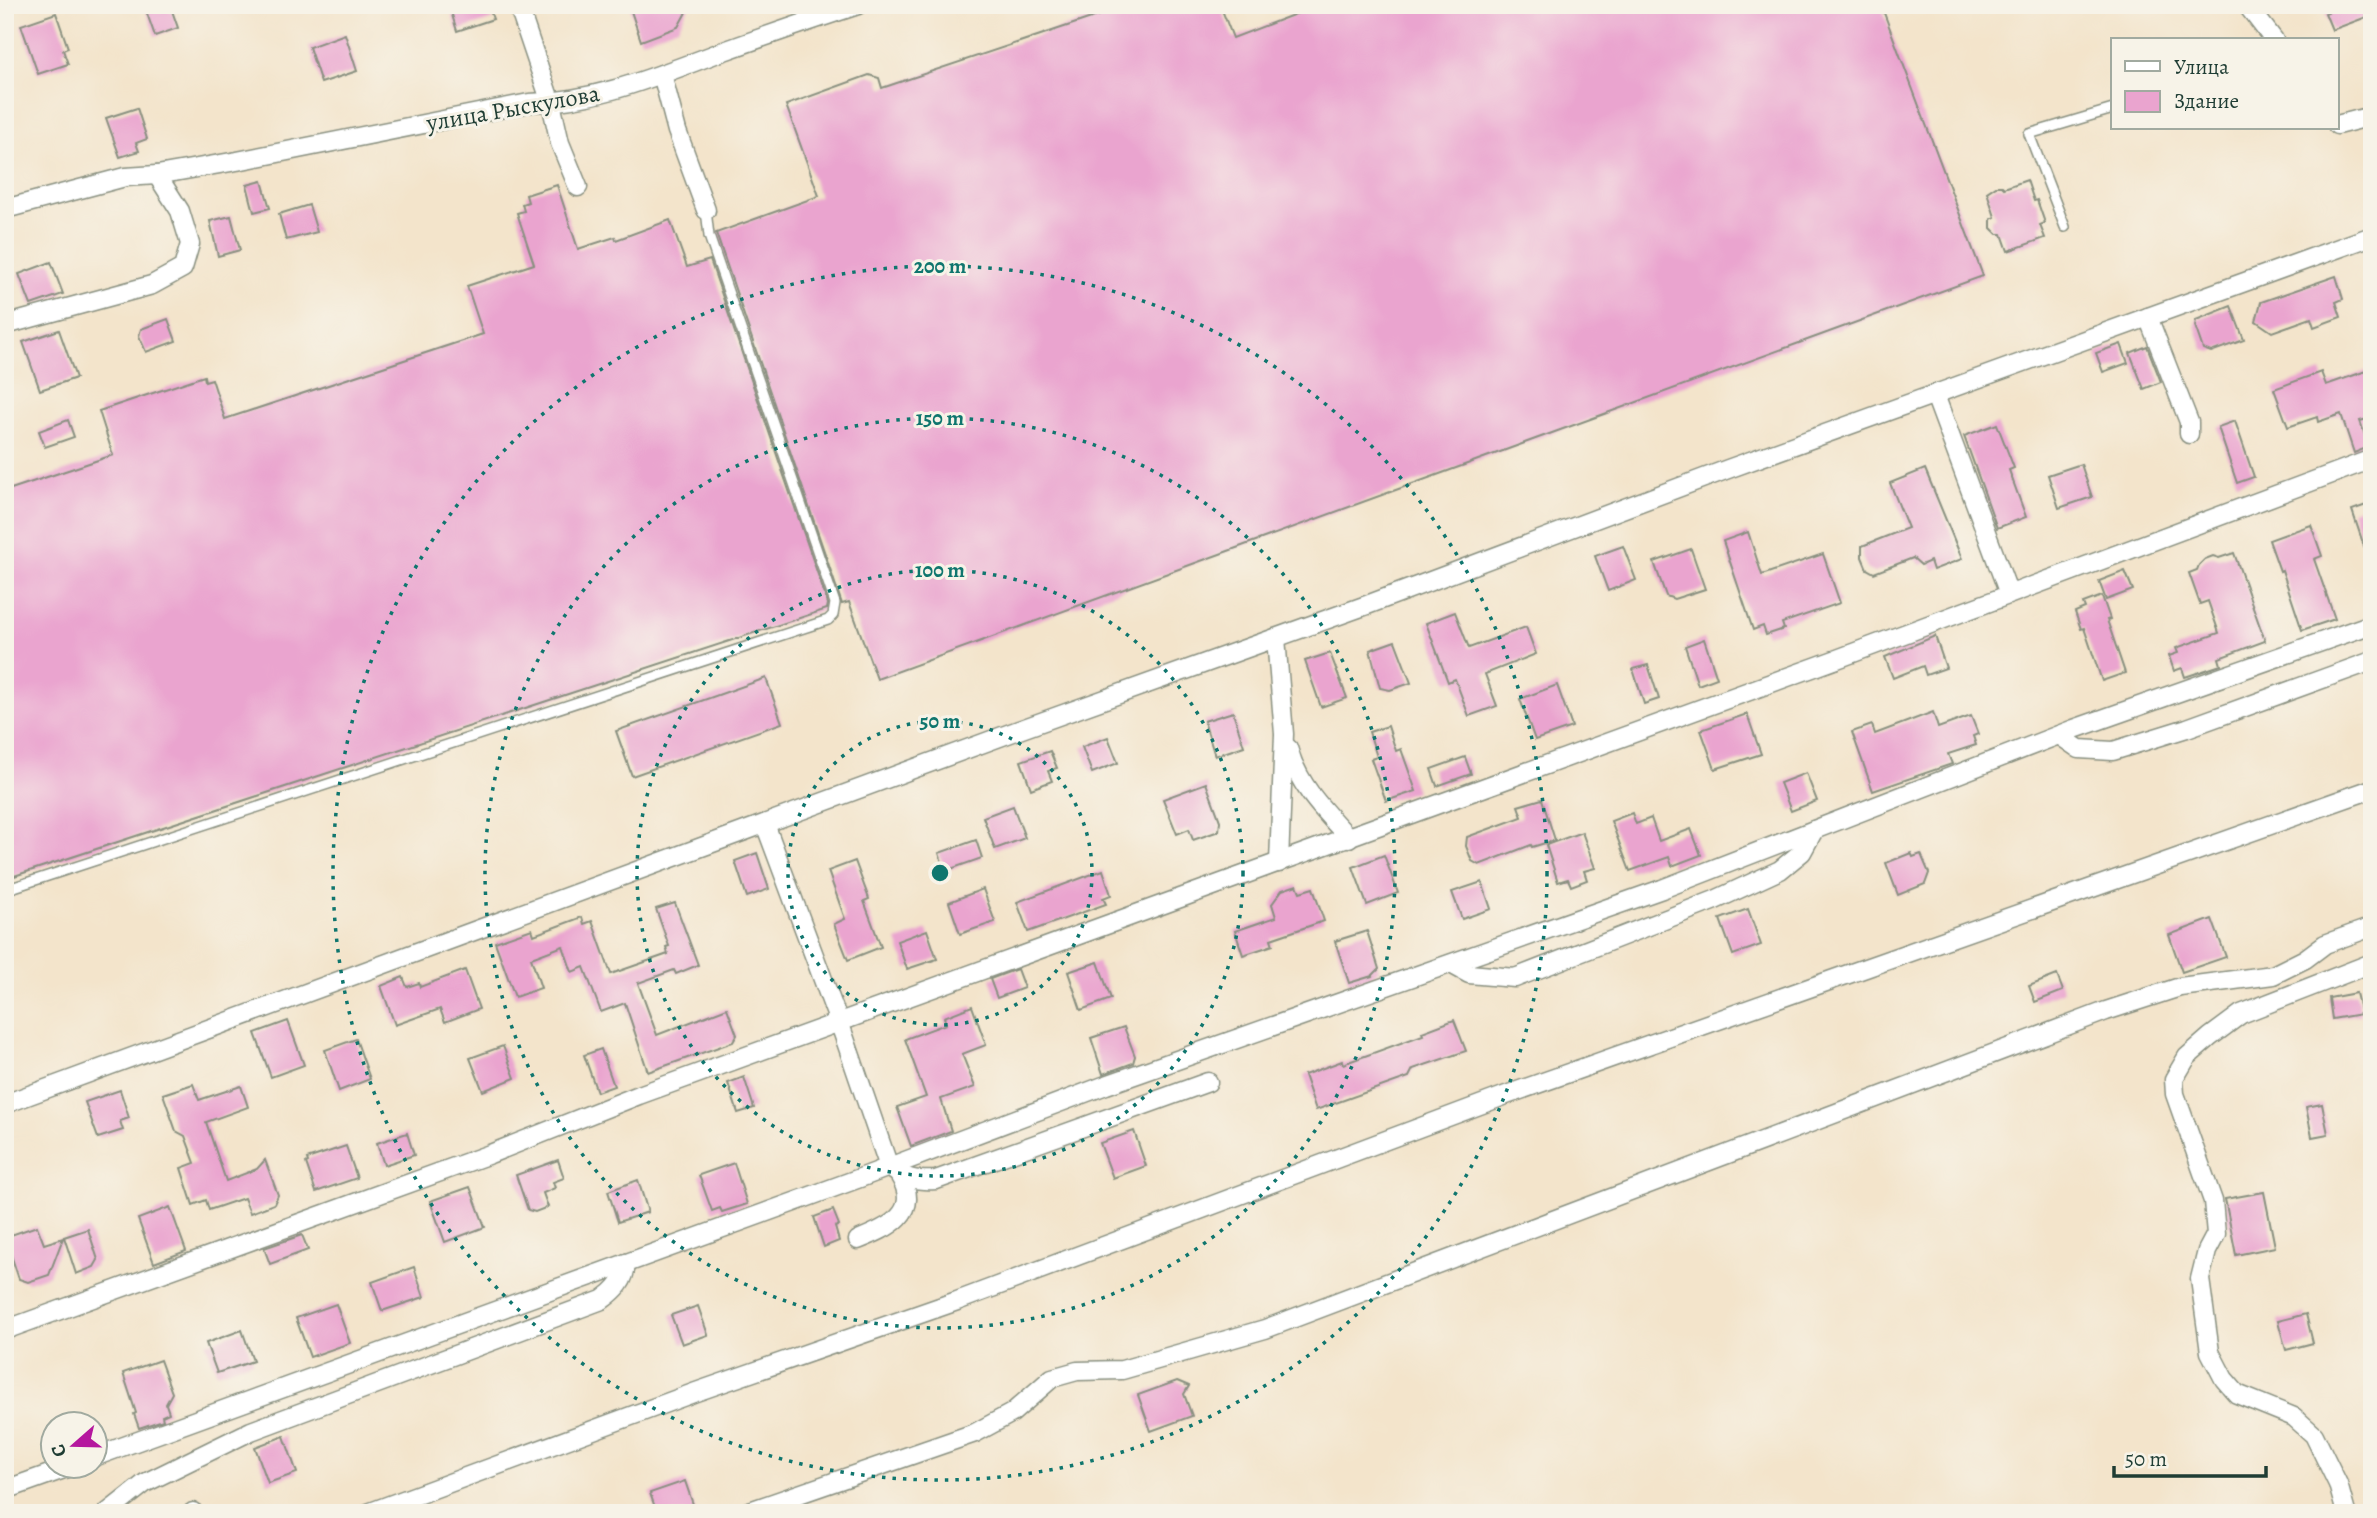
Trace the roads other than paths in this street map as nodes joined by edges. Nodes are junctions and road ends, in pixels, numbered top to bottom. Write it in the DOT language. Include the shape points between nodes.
graph roads {
  1 [pos="518,5"];
  2 [pos="859,5"];
  3 [pos="2246,5"];
  4 [pos="2273,38"];
  5 [pos="662,74"];
  6 [pos="551,103"];
  7 [pos="2111,110"];
  8 [pos="2372,117"];
  9 [pos="2338,125"];
  10 [pos="158,174"];
  11 [pos="578,187"];
  12 [pos="5,209"];
  13 [pos="706,210"];
  14 [pos="2065,227"];
  15 [pos="2372,236"];
  16 [pos="2148,317"];
  17 [pos="5,326"];
  18 [pos="1935,395"];
  19 [pos="2189,434"];
  20 [pos="2372,459"];
  21 [pos="2009,594"];
  22 [pos="2372,624"];
  23 [pos="1276,638"];
  24 [pos="2372,662"];
  25 [pos="1284,734"];
  26 [pos="2059,735"];
  27 [pos="2372,789"];
  28 [pos="765,824"];
  29 [pos="1814,830"];
  30 [pos="1349,838"];
  31 [pos="1279,863"];
  32 [pos="5,890"];
  33 [pos="2372,927"];
  34 [pos="2372,963"];
  35 [pos="1451,964"];
  36 [pos="839,1024"];
  37 [pos="1208,1082"];
  38 [pos="5,1104"];
  39 [pos="894,1171"];
  40 [pos="858,1240"];
  41 [pos="626,1263"];
  42 [pos="5,1331"];
  43 [pos="108,1452"];
  44 [pos="38,1478"];
  45 [pos="5,1490"];
  46 [pos="107,1513"];
  47 [pos="368,1513"];
  48 [pos="744,1513"];
  49 [pos="2346,1513"];
  1 -- 6 [label="street"];
  2 -- 5 [label="street, улица Рыскулова"];
  3 -- 4 [label="street"];
  5 -- 6 [label="street, улица Рыскулова" via="604,94"];
  5 -- 13 [label="street"];
  6 -- 10 [label="street, улица Рыскулова" via="529,103"];
  6 -- 11 [label="street" via="560,144"];
  7 -- 14 [label="lane" via="2029,134"];
  8 -- 9 [label="street"];
  10 -- 12 [label="street, улица Рыскулова" via="125,177"];
  10 -- 17 [label="street" via="180,211 190,244 183,268 152,285"];
  13 -- 32 [label="lane" via="709,236 835,603 828,620"];
  15 -- 16 [label="street"];
  16 -- 18 [label="street"];
  16 -- 19 [label="street" via="2189,422"];
  18 -- 21 [label="street"];
  18 -- 23 [label="street"];
  20 -- 21 [label="street"];
  21 -- 30 [label="street"];
  22 -- 26 [label="street"];
  23 -- 25 [label="street"];
  23 -- 28 [label="street"];
  24 -- 26 [label="street" via="2113,751 2079,748"];
  25 -- 30 [label="street" via="1293,765 1311,798"];
  25 -- 31 [label="street"];
  26 -- 29 [label="street"];
  27 -- 47 [label="street" via="1522,1090 957,1301"];
  28 -- 36 [label="street"];
  28 -- 38 [label="street"];
  29 -- 35 [label="street"];
  29 -- 35 [label="street" via="1802,852 1780,870 1515,978 1469,974"];
  30 -- 31 [label="street"];
  31 -- 36 [label="street"];
  33 -- 48 [label="street" via="2325,944 2273,975 2180,987 2106,1012 1265,1329 1122,1370 1077,1371 1052,1378 1012,1413 975,1433"];
  34 -- 49 [label="street" via="2241,1014 2187,1057 2174,1079 2175,1094 2213,1201 2216,1234 2200,1279 2210,1352 2237,1394 2294,1417 2314,1435 2338,1484"];
  35 -- 39 [label="street" via="1107,1085"];
  36 -- 39 [label="street"];
  36 -- 42 [label="street"];
  37 -- 39 [label="street" via="936,1180 917,1181"];
  39 -- 40 [label="street" via="905,1185 908,1200 902,1215 883,1230"];
  39 -- 41 [label="street"];
  41 -- 43 [label="street"];
  41 -- 46 [label="street" via="615,1291 602,1300 251,1431 145,1483"];
  44 -- 45 [label="street"];
}
